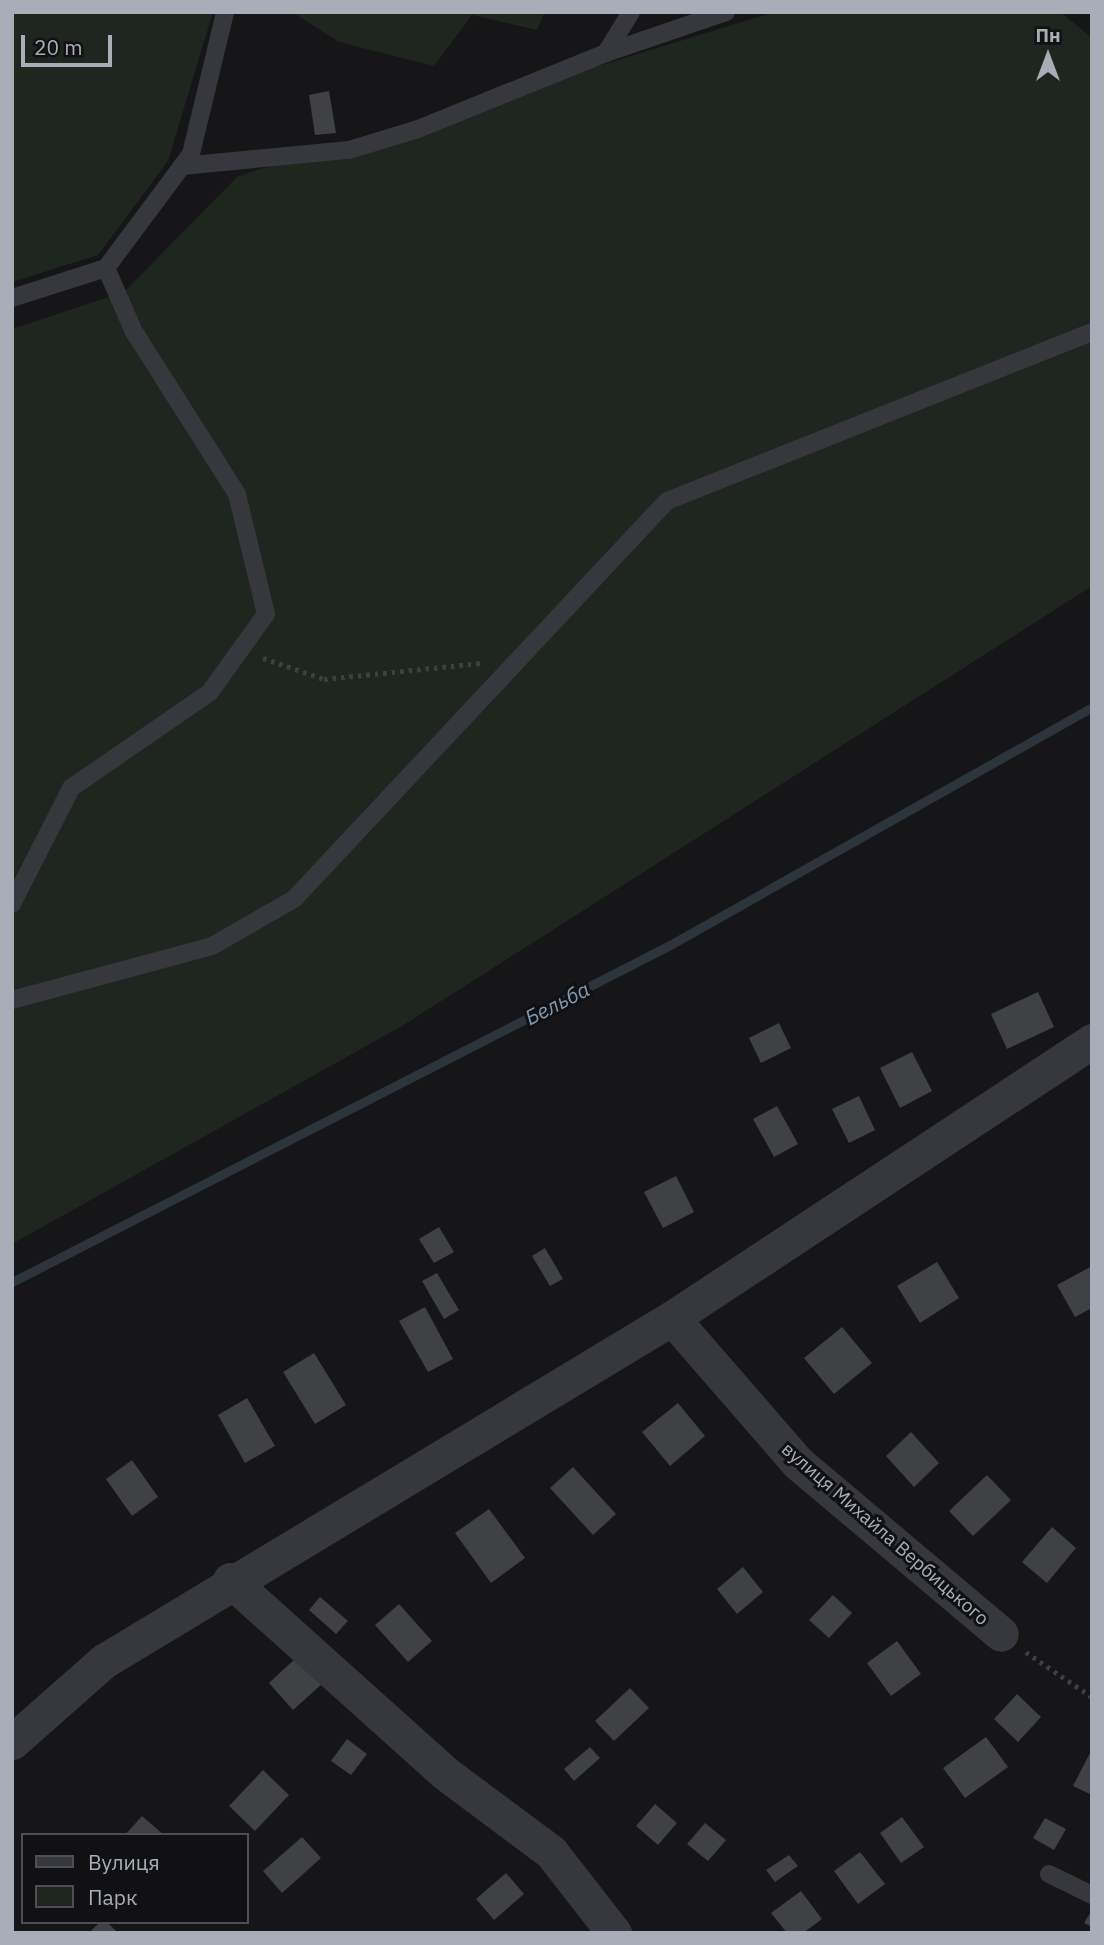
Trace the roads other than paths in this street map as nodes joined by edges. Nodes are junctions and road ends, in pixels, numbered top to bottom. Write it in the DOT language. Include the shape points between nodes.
graph roads {
  1 [pos="225,12"];
  2 [pos="631,12"];
  3 [pos="726,12"];
  4 [pos="606,53"];
  5 [pos="182,166"];
  6 [pos="106,268"];
  7 [pos="12,298"];
  8 [pos="1092,332"];
  9 [pos="12,904"];
  10 [pos="12,1000"];
  11 [pos="1092,1041"];
  12 [pos="672,1318"];
  13 [pos="230,1580"];
  14 [pos="1001,1634"];
  15 [pos="12,1742"];
  16 [pos="1049,1874"];
  17 [pos="1092,1895"];
  18 [pos="614,1933"];
  1 -- 5 [label="lane" via="211,92"];
  2 -- 4 [label="lane"];
  3 -- 4 [label="lane"];
  4 -- 5 [label="lane" via="418,129 349,150"];
  5 -- 6 [label="lane"];
  6 -- 7 [label="lane"];
  6 -- 9 [label="lane" via="134,332 237,494 265,614 210,692 71,788"];
  8 -- 10 [label="lane" via="667,501 294,900 212,946"];
  11 -- 12 [label="street"];
  12 -- 13 [label="street"];
  12 -- 14 [label="street, вулиця Михайла Вербицького" via="798,1463"];
  13 -- 15 [label="street" via="104,1661"];
  13 -- 18 [label="street" via="445,1773 551,1852"];
  16 -- 17 [label="lane"];
}
